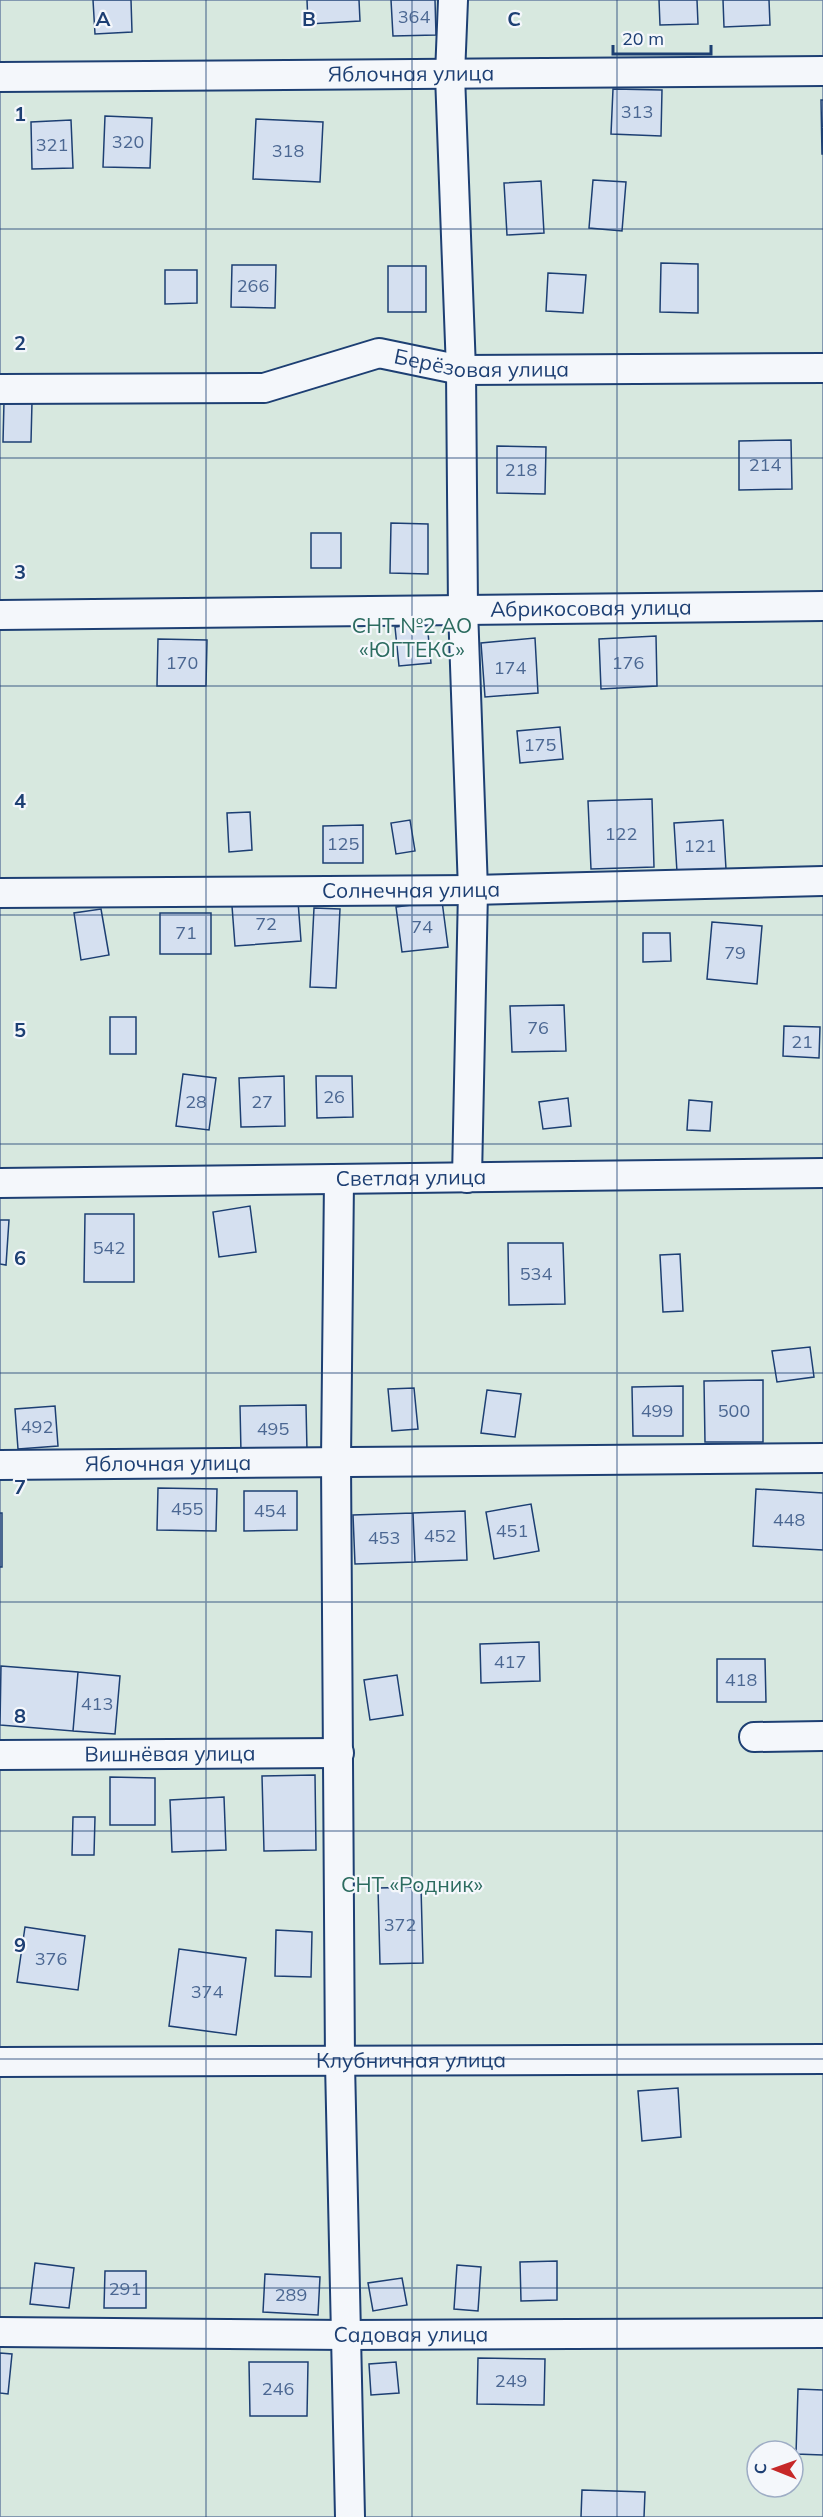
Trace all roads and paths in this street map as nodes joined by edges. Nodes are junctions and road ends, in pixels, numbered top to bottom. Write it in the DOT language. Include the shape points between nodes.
graph roads {
  1 [pos="453,0"];
  2 [pos="823,71"];
  3 [pos="450,75"];
  4 [pos="0,77"];
  5 [pos="823,368"];
  6 [pos="461,370"];
  7 [pos="0,389"];
  8 [pos="823,606"];
  9 [pos="463,609"];
  10 [pos="0,615"];
  11 [pos="823,881"];
  12 [pos="473,890"];
  13 [pos="0,893"];
  14 [pos="823,1173"];
  15 [pos="467,1178"];
  16 [pos="339,1180"];
  17 [pos="0,1183"];
  18 [pos="823,1458"];
  19 [pos="336,1461"];
  20 [pos="0,1465"];
  21 [pos="823,1736"];
  22 [pos="754,1737"];
  23 [pos="339,1753"];
  24 [pos="0,1755"];
  25 [pos="823,2059"];
  26 [pos="0,2062"];
  27 [pos="340,2063"];
  28 [pos="0,2332"];
  29 [pos="823,2333"];
  30 [pos="348,2336"];
  31 [pos="350,2517"];
  1 -- 3 [label="street"];
  2 -- 3 [label="street, Яблочная улица"];
  3 -- 4 [label="street, Яблочная улица"];
  3 -- 6 [label="street"];
  5 -- 6 [label="street, Берёзовая улица"];
  6 -- 7 [label="street, Берёзовая улица" via="379,353 264,388"];
  6 -- 9 [label="street"];
  8 -- 9 [label="street, Абрикосовая улица"];
  9 -- 10 [label="street, Абрикосовая улица"];
  9 -- 12 [label="street"];
  11 -- 12 [label="street, Солнечная улица"];
  12 -- 13 [label="street, Солнечная улица"];
  12 -- 15 [label="street"];
  14 -- 15 [label="street, Светлая улица"];
  15 -- 16 [label="street, Светлая улица"];
  16 -- 17 [label="street, Светлая улица"];
  16 -- 19 [label="street"];
  18 -- 19 [label="street, Яблочная улица"];
  19 -- 20 [label="street, Яблочная улица"];
  19 -- 23 [label="street"];
  21 -- 22 [label="street"];
  23 -- 24 [label="street, Вишнёвая улица"];
  23 -- 27 [label="street"];
  25 -- 27 [label="street, Клубничная улица"];
  26 -- 27 [label="street, Клубничная улица"];
  27 -- 30 [label="street"];
  28 -- 30 [label="street, Садовая улица"];
  29 -- 30 [label="street, Садовая улица"];
  30 -- 31 [label="street"];
}
